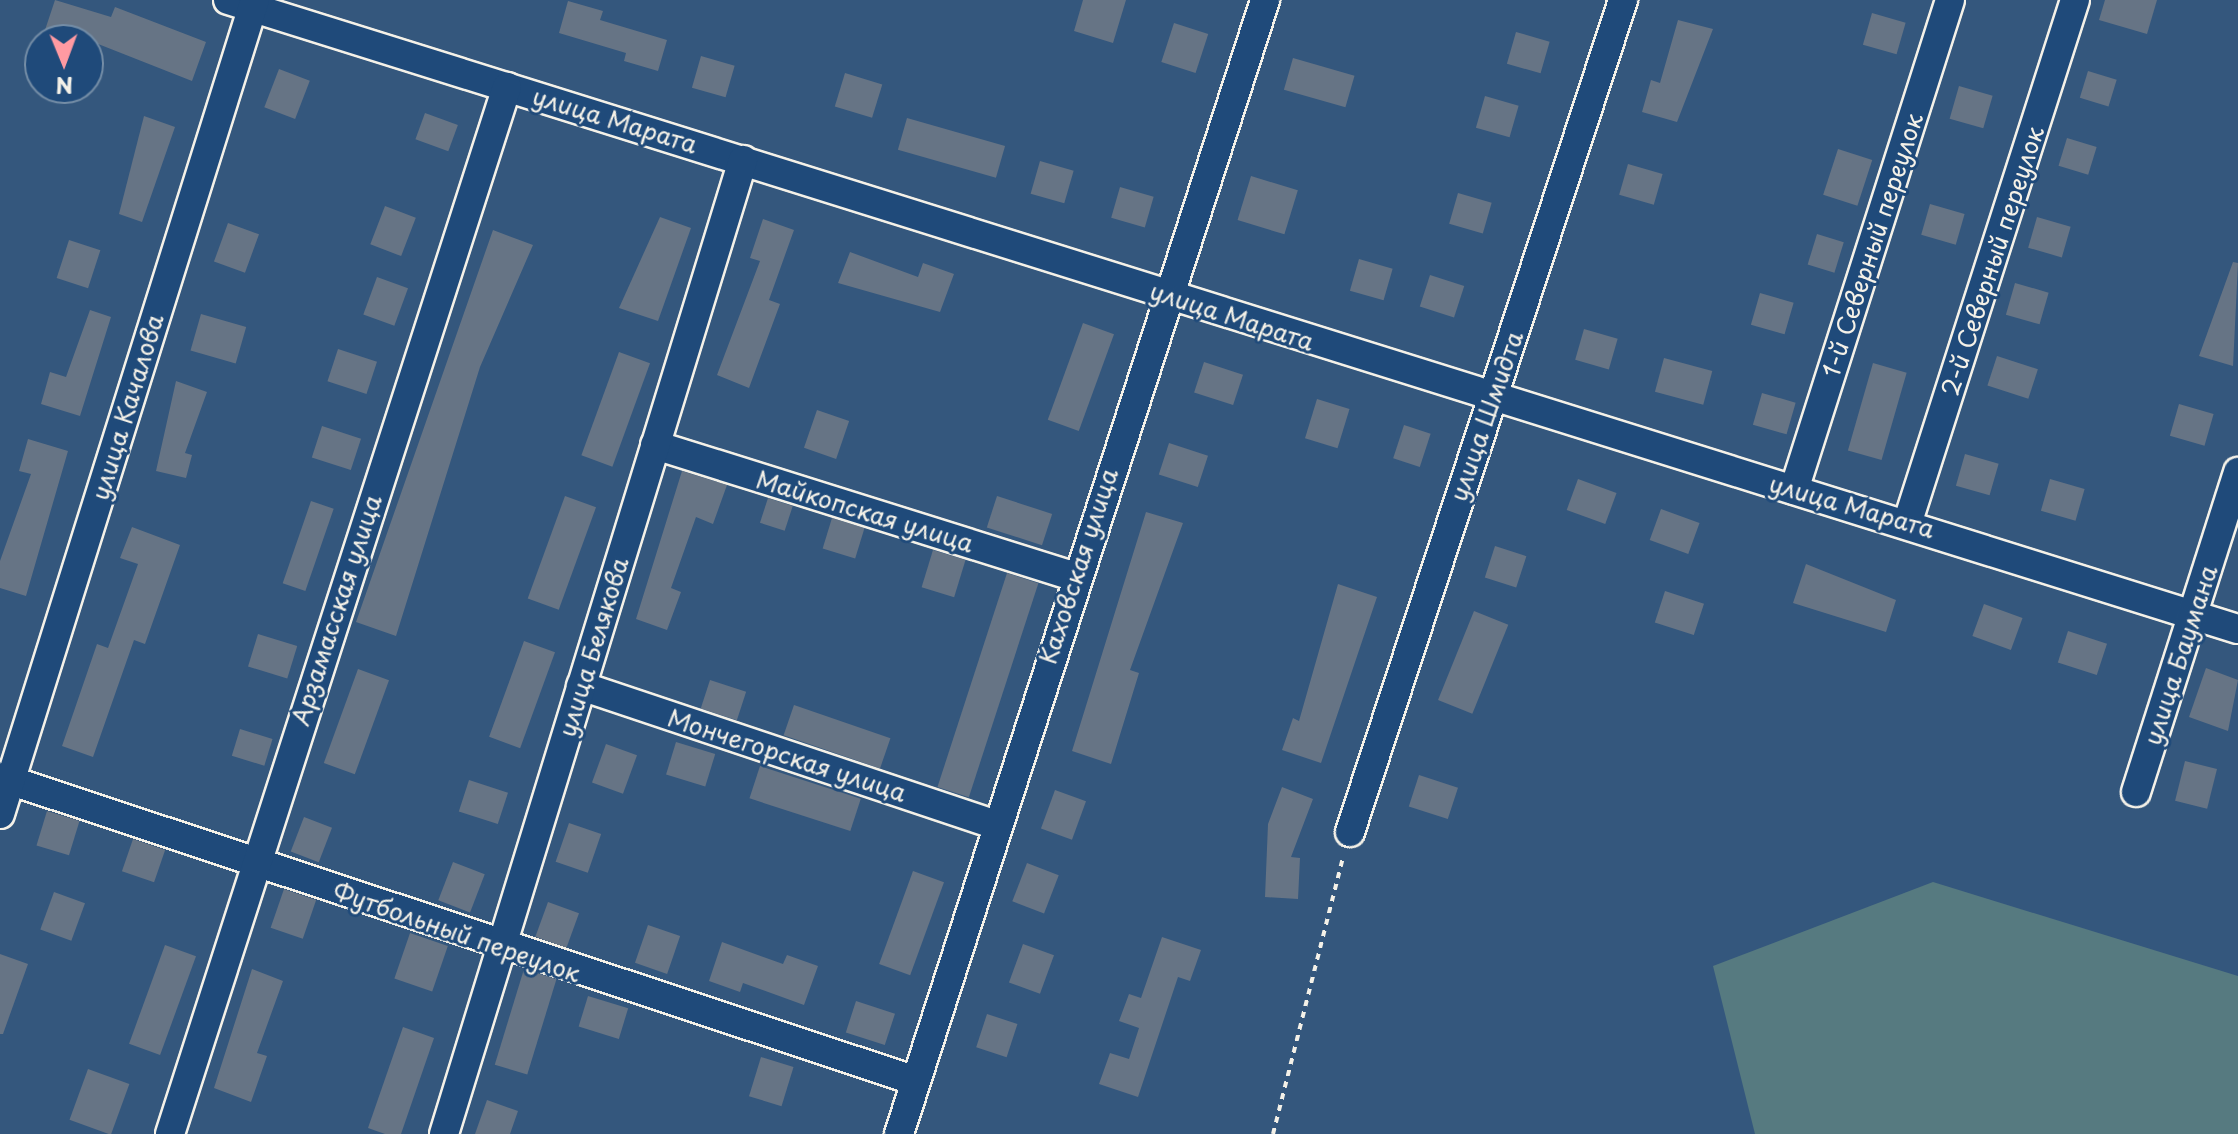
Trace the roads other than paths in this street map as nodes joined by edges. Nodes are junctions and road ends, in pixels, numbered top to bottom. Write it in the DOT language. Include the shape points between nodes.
graph roads {
  1 [pos="1623,0"];
  2 [pos="1950,0"];
  3 [pos="2075,0"];
  4 [pos="245,3"];
  5 [pos="1255,3"];
  6 [pos="507,87"];
  7 [pos="743,160"];
  8 [pos="1170,296"];
  9 [pos="1492,400"];
  10 [pos="655,445"];
  11 [pos="2238,472"];
  12 [pos="1794,490"];
  13 [pos="1908,521"];
  14 [pos="1074,576"];
  15 [pos="2192,615"];
  16 [pos="2238,629"];
  17 [pos="581,686"];
  18 [pos="5,779"];
  19 [pos="2136,792"];
  20 [pos="0,814"];
  21 [pos="994,824"];
  22 [pos="1350,832"];
  23 [pos="254,862"];
  24 [pos="501,948"];
  25 [pos="916,1081"];
  26 [pos="170,1134"];
  27 [pos="444,1134"];
  28 [pos="899,1134"];
  1 -- 9 [label="street, улица Шмидта"];
  2 -- 12 [label="street, 1-й Северный переулок"];
  3 -- 13 [label="street, 2-й Северный переулок"];
  4 -- 6 [label="street, улица Марата"];
  4 -- 18 [label="street, улица Качалова"];
  5 -- 8 [label="street, Каховская улица"];
  6 -- 7 [label="street, улица Марата"];
  6 -- 23 [label="street, Арзамасская улица"];
  7 -- 8 [label="street, улица Марата"];
  7 -- 10 [label="street, улица Белякова"];
  8 -- 9 [label="street, улица Марата"];
  8 -- 14 [label="street, Каховская улица"];
  9 -- 12 [label="street, улица Марата"];
  9 -- 22 [label="street, улица Шмидта"];
  10 -- 14 [label="street, Майкопская улица"];
  10 -- 17 [label="street, улица Белякова"];
  11 -- 15 [label="street, улица Баумана"];
  12 -- 13 [label="street, улица Марата"];
  13 -- 15 [label="street, улица Марата"];
  14 -- 21 [label="street, Каховская улица"];
  15 -- 16 [label="street, улица Марата"];
  15 -- 19 [label="street, улица Баумана"];
  17 -- 21 [label="street, Мончегорская улица"];
  17 -- 24 [label="street, улица Белякова"];
  18 -- 20 [label="street, улица Качалова"];
  18 -- 23 [label="street, Футбольный переулок"];
  21 -- 25 [label="street, Каховская улица"];
  23 -- 24 [label="street, Футбольный переулок"];
  23 -- 26 [label="street, Арзамасская улица"];
  24 -- 25 [label="street, Футбольный переулок"];
  24 -- 27 [label="street, улица Белякова"];
  25 -- 28 [label="street, Каховская улица"];
}
